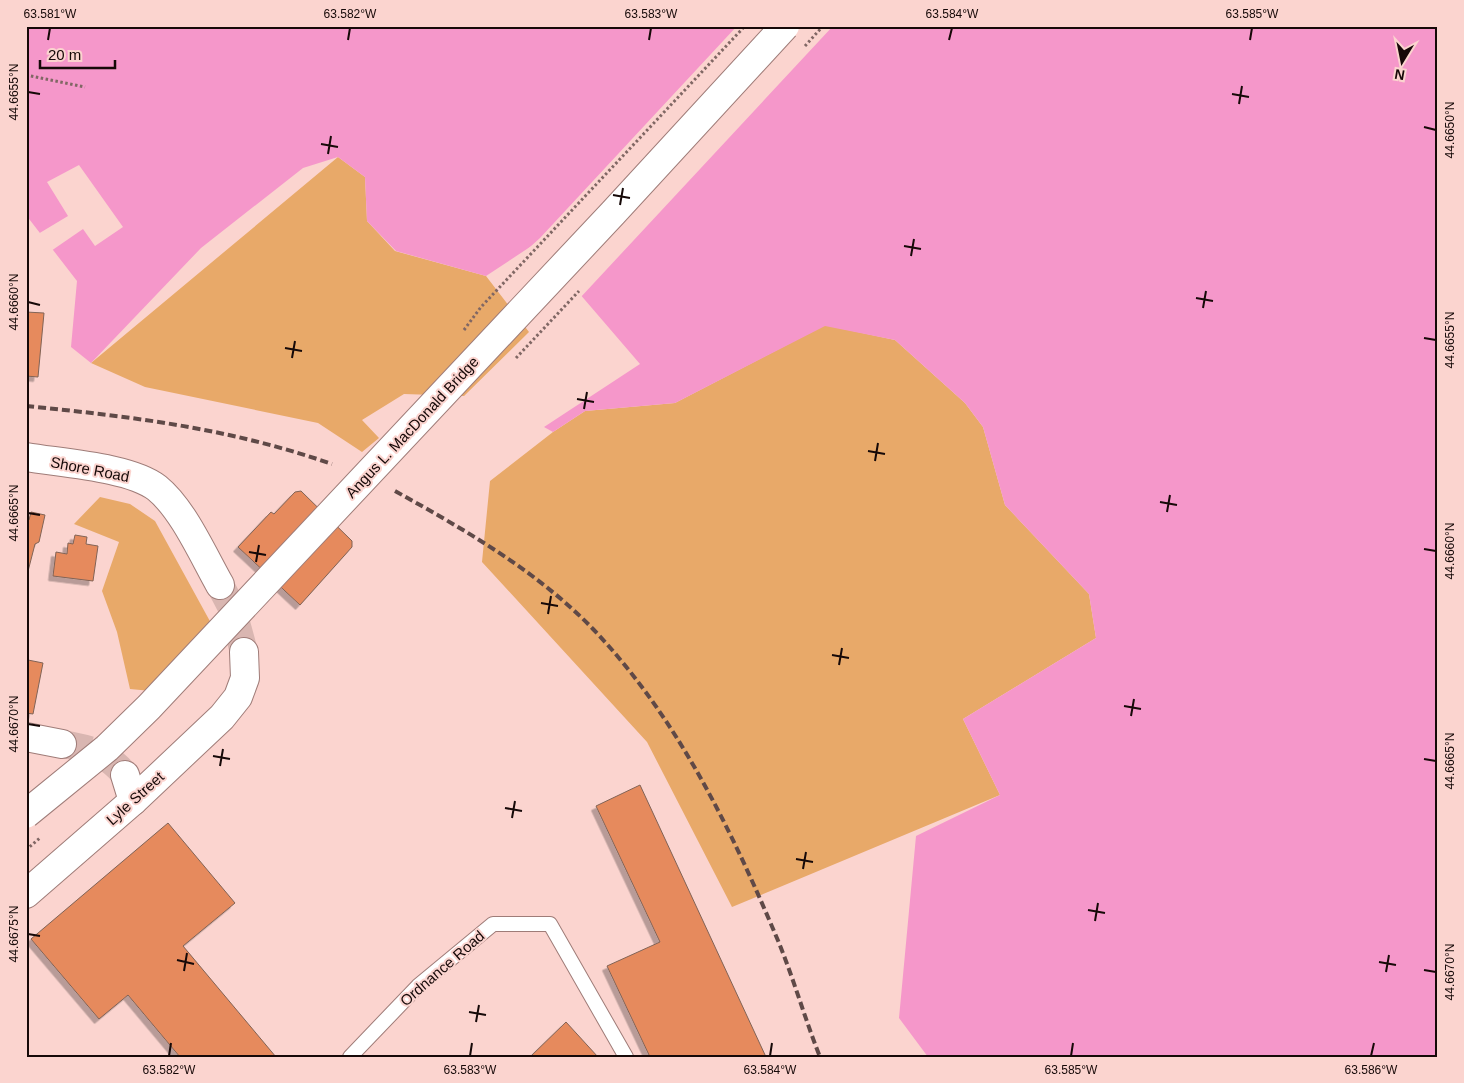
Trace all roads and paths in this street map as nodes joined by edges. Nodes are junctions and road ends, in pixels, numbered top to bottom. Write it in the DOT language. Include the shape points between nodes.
graph roads {
  1 [pos="785,26"];
  2 [pos="26,75"];
  3 [pos="85,87"];
  4 [pos="26,457"];
  5 [pos="220,585"];
  6 [pos="244,652"];
  7 [pos="26,737"];
  8 [pos="62,744"];
  9 [pos="125,775"];
  10 [pos="133,801"];
  11 [pos="26,814"];
  12 [pos="26,894"];
  13 [pos="350,1057"];
  14 [pos="626,1057"];
  1 -- 11 [label="main road, Angus L. MacDonald Bridge, bridge" via="149,707 107,748"];
  2 -- 3 [label="path"];
  4 -- 5 [label="main road, Shore Road" via="131,476 156,488 172,503"];
  6 -- 10 [label="main road, Lyle Street" via="245,678 238,697 222,717"];
  7 -- 8 [label="main road"];
  9 -- 10 [label="main road"];
  10 -- 12 [label="main road, Lyle Street"];
  13 -- 14 [label="lane, Ordnance Road" via="418,986 493,924 550,924"];
}
